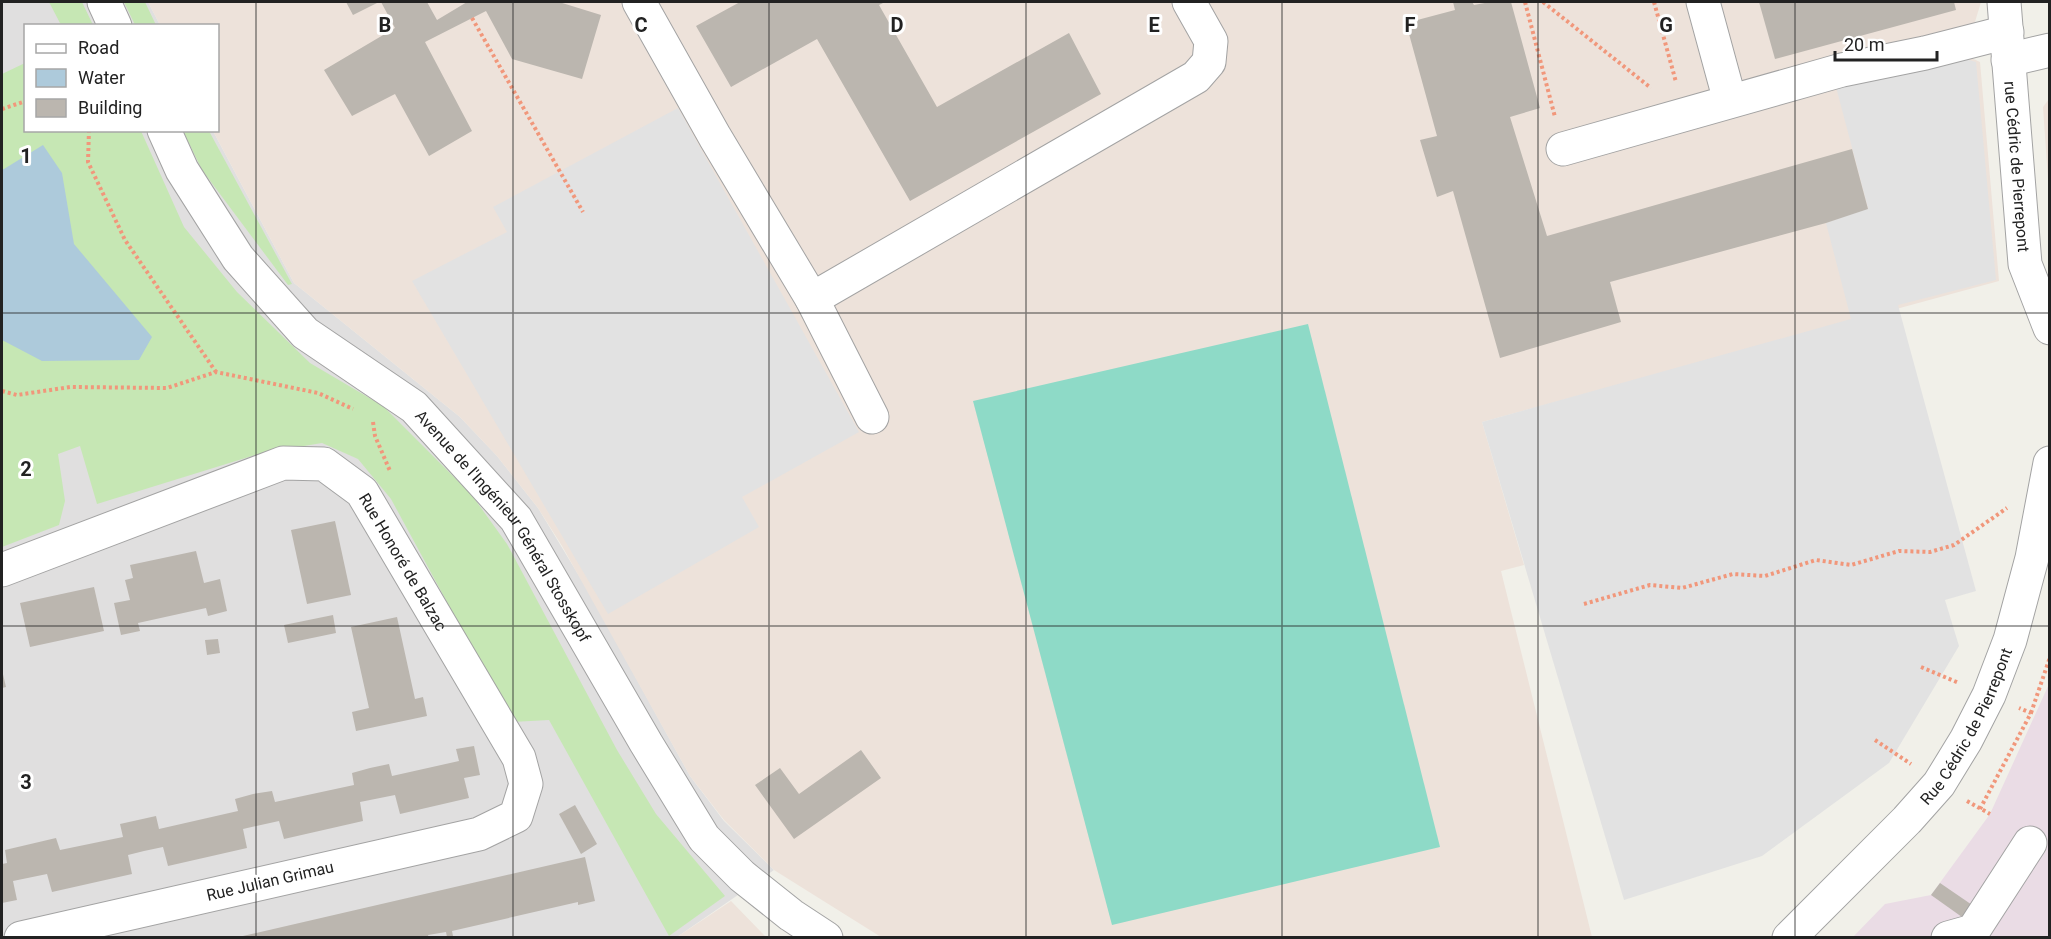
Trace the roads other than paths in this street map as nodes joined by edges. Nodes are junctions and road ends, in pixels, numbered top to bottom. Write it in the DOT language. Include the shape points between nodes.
graph roads {
  1 [pos="104,2"];
  2 [pos="639,2"];
  3 [pos="1189,2"];
  4 [pos="1703,2"];
  5 [pos="114,24"];
  6 [pos="2006,31"];
  7 [pos="2049,50"];
  8 [pos="1730,101"];
  9 [pos="165,132"];
  10 [pos="1563,148"];
  11 [pos="812,299"];
  12 [pos="2049,328"];
  13 [pos="872,417"];
  14 [pos="2049,463"];
  15 [pos="2,570"];
  16 [pos="516,816"];
  17 [pos="2030,843"];
  18 [pos="21,938"];
  19 [pos="826,938"];
  20 [pos="1789,938"];
  21 [pos="1948,938"];
  1 -- 5 [label="street"];
  2 -- 11 [label="street"];
  3 -- 11 [label="street" via="1211,41 1209,62 1196,77"];
  4 -- 8 [label="street"];
  6 -- 7 [label="street"];
  6 -- 8 [label="street"];
  6 -- 12 [label="street, rue Cédric de Pierrepont" via="2025,264"];
  8 -- 10 [label="street"];
  9 -- 19 [label="street, Avenue de l'Ingénieur Général Stosskopf" via="182,170 246,266 305,333 414,407 516,519 704,838 742,876"];
  11 -- 13 [label="street"];
  14 -- 20 [label="street, Rue Cédric de Pierrepont" via="2032,558 2010,640 1966,740 1933,791"];
  15 -- 16 [label="street, Rue Honoré de Balzac" via="283,463 324,464 362,492 519,758 525,784"];
  16 -- 18 [label="street, Rue Julian Grimau" via="479,834"];
  17 -- 21 [label="street" via="1973,931"];
}
